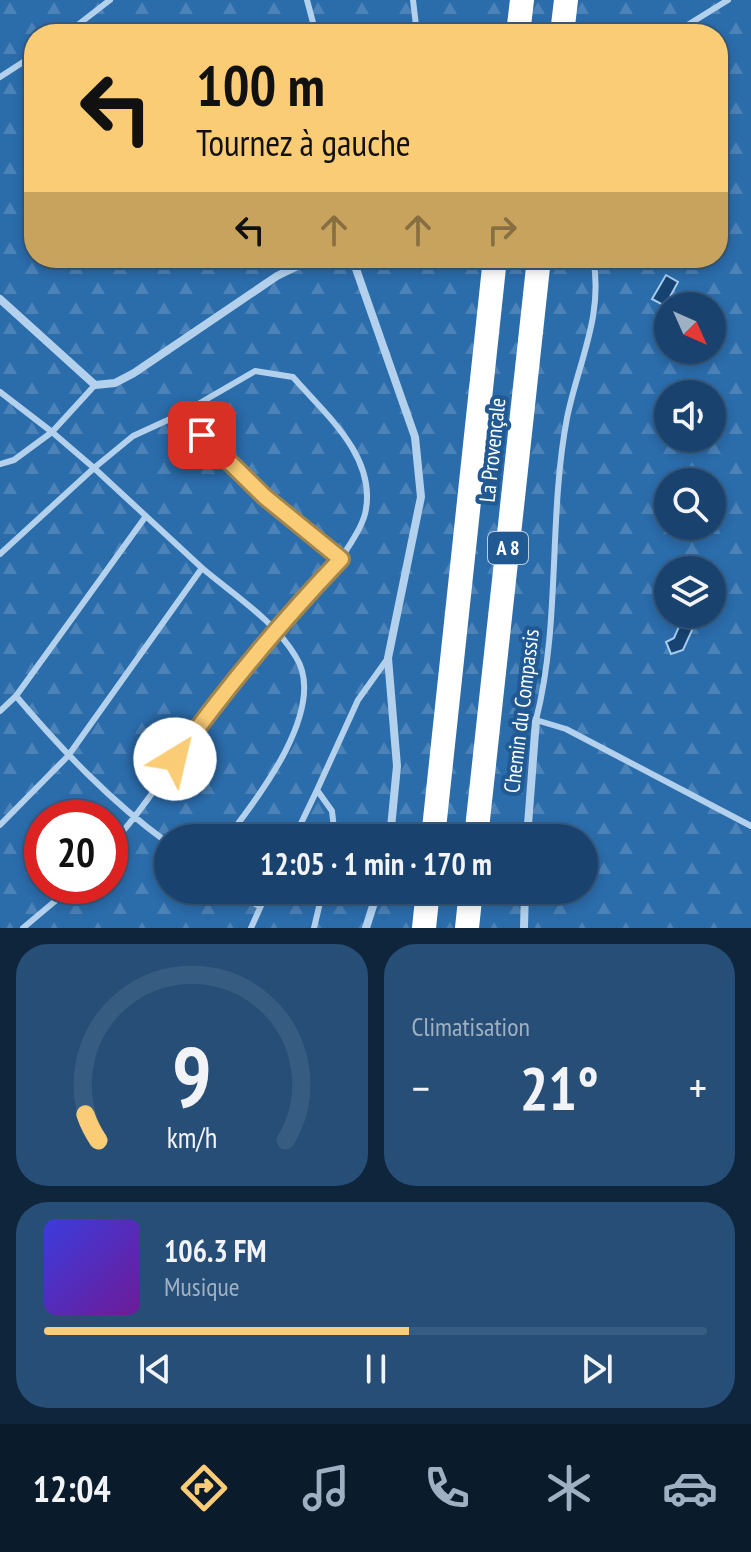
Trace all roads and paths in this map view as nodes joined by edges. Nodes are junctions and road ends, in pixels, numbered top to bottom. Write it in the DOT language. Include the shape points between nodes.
graph roads {
  1 [pos="110,0"];
  2 [pos="307,0"];
  3 [pos="413,0"];
  4 [pos="522,0"];
  5 [pos="566,0"];
  6 [pos="728,0"];
  7 [pos="79,24"];
  8 [pos="313,24"];
  9 [pos="416,24"];
  10 [pos="519,24"];
  11 [pos="563,24"];
  12 [pos="689,24"];
  13 [pos="24,61"];
  14 [pos="0,77"];
  15 [pos="293,268"];
  16 [pos="356,268"];
  17 [pos="494,268"];
  18 [pos="538,268"];
  19 [pos="595,268"];
  20 [pos="0,299"];
  21 [pos="95,385"];
  22 [pos="0,392"];
  23 [pos="181,414"];
  24 [pos="52,432"];
  25 [pos="0,464"];
  26 [pos="94,468"];
  27 [pos="146,516"];
  28 [pos="0,554"];
  29 [pos="341,559"];
  30 [pos="202,568"];
  31 [pos="275,629"];
  32 [pos="388,658"];
  33 [pos="16,696"];
  34 [pos="0,711"];
  35 [pos="536,720"];
  36 [pos="68,756"];
  37 [pos="317,790"];
  38 [pos="135,819"];
  39 [pos="238,824"];
  40 [pos="301,824"];
  41 [pos="333,824"];
  42 [pos="391,824"];
  43 [pos="434,824"];
  44 [pos="478,824"];
  45 [pos="528,824"];
  46 [pos="0,825"];
  47 [pos="751,826"];
  48 [pos="128,827"];
  49 [pos="154,833"];
  50 [pos="52,904"];
  51 [pos="256,904"];
  52 [pos="261,904"];
  53 [pos="320,904"];
  54 [pos="374,904"];
  55 [pos="427,904"];
  56 [pos="470,904"];
  57 [pos="525,904"];
  58 [pos="260,907"];
  59 [pos="23,928"];
  60 [pos="251,928"];
  61 [pos="314,928"];
  62 [pos="366,928"];
  63 [pos="424,928"];
  64 [pos="467,928"];
  65 [pos="524,928"];
  1 -- 7 [label="lane"];
  2 -- 8 [label="lane"];
  3 -- 9 [label="lane"];
  4 -- 10 [label="highway"];
  5 -- 11 [label="highway"];
  6 -- 12 [label="lane"];
  13 -- 14 [label="lane"];
  15 -- 21 [label="street" via="134,373"];
  16 -- 32 [label="street" via="415,437 421,497"];
  17 -- 43 [label="highway, La Provençale / A 8"];
  18 -- 44 [label="highway, La Provençale / A 8"];
  19 -- 35 [label="lane, Chemin du Compassis" via="593,321 567,419 548,674"];
  20 -- 21 [label="street"];
  21 -- 24 [label="lane"];
  22 -- 24 [label="lane"];
  23 -- 26 [label="lane" via="133,436"];
  23 -- 29 [label="lane" via="265,497"];
  23 -- 29 [label="lane" via="255,371 293,377 346,439 365,473 366,511"];
  24 -- 25 [label="lane"];
  24 -- 26 [label="lane"];
  26 -- 27 [label="lane"];
  26 -- 28 [label="lane"];
  27 -- 30 [label="lane"];
  27 -- 33 [label="lane"];
  29 -- 31 [label="lane"];
  30 -- 31 [label="lane"];
  30 -- 36 [label="lane"];
  31 -- 38 [label="lane" via="224,690"];
  31 -- 39 [label="lane" via="298,659 306,700 269,784"];
  32 -- 37 [label="lane" via="358,700"];
  32 -- 42 [label="street" via="397,766"];
  33 -- 34 [label="lane"];
  33 -- 36 [label="lane"];
  35 -- 45 [label="street, Chemin du Compassis"];
  35 -- 47 [label="lane" via="566,729"];
  36 -- 38 [label="lane"];
  36 -- 46 [label="lane"];
  37 -- 40 [label="lane"];
  37 -- 41 [label="lane" via="332,811"];
  38 -- 48 [label="lane"];
  38 -- 49 [label="lane"];
  50 -- 59 [label="lane"];
  51 -- 58 [label="lane"];
  52 -- 58 [label="lane"];
  53 -- 61 [label="lane"];
  54 -- 62 [label="street"];
  55 -- 63 [label="highway"];
  56 -- 64 [label="highway"];
  57 -- 65 [label="street"];
  58 -- 60 [label="lane"];
}
